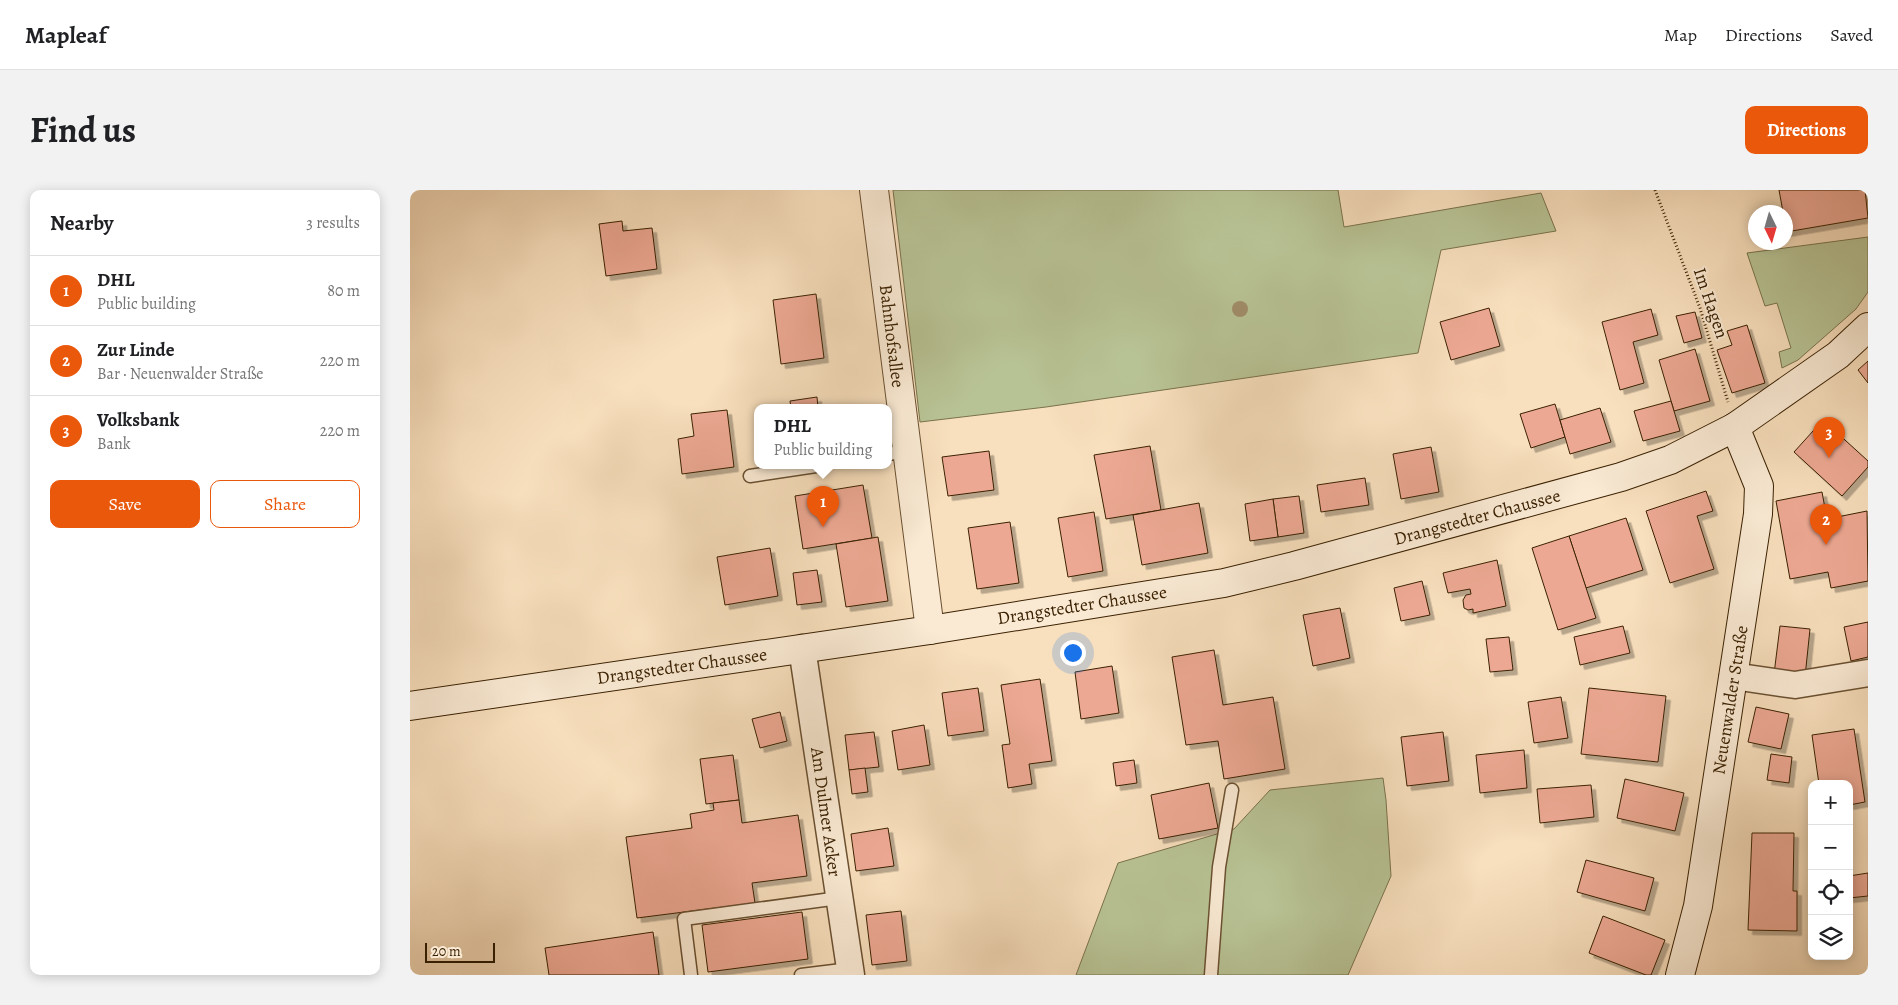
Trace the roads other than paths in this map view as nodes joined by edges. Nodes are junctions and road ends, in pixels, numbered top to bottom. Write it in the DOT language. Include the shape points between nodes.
graph roads {
  1 [pos="874,190"];
  2 [pos="1868,327"];
  3 [pos="1735,427"];
  4 [pos="898,453"];
  5 [pos="796,469"];
  6 [pos="750,476"];
  7 [pos="930,630"];
  8 [pos="802,648"];
  9 [pos="1868,673"];
  10 [pos="1733,676"];
  11 [pos="410,706"];
  12 [pos="1232,790"];
  13 [pos="839,898"];
  14 [pos="850,972"];
  15 [pos="691,975"];
  16 [pos="802,975"];
  17 [pos="1211,975"];
  18 [pos="1680,975"];
  1 -- 4 [label="main road, Bahnhofsallee"];
  2 -- 3 [label="main road, Drangstedter Chaussee" via="1838,355"];
  3 -- 7 [label="main road, Drangstedter Chaussee" via="1670,460 1621,478 1294,566 1224,583"];
  3 -- 10 [label="main road, Neuenwalder Straße" via="1758,486 1758,505"];
  4 -- 7 [label="main road, Bahnhofsallee"];
  5 -- 6 [label="lane"];
  7 -- 8 [label="main road, Drangstedter Chaussee"];
  8 -- 11 [label="main road, Drangstedter Chaussee"];
  8 -- 13 [label="street, Am Dulmer Acker"];
  9 -- 10 [label="street" via="1795,685"];
  10 -- 18 [label="main road, Neuenwalder Straße" via="1698,906"];
  12 -- 17 [label="lane" via="1219,867"];
  13 -- 14 [label="street, Am Dulmer Acker"];
  13 -- 15 [label="lane" via="684,919"];
  14 -- 16 [label="lane"];
}
